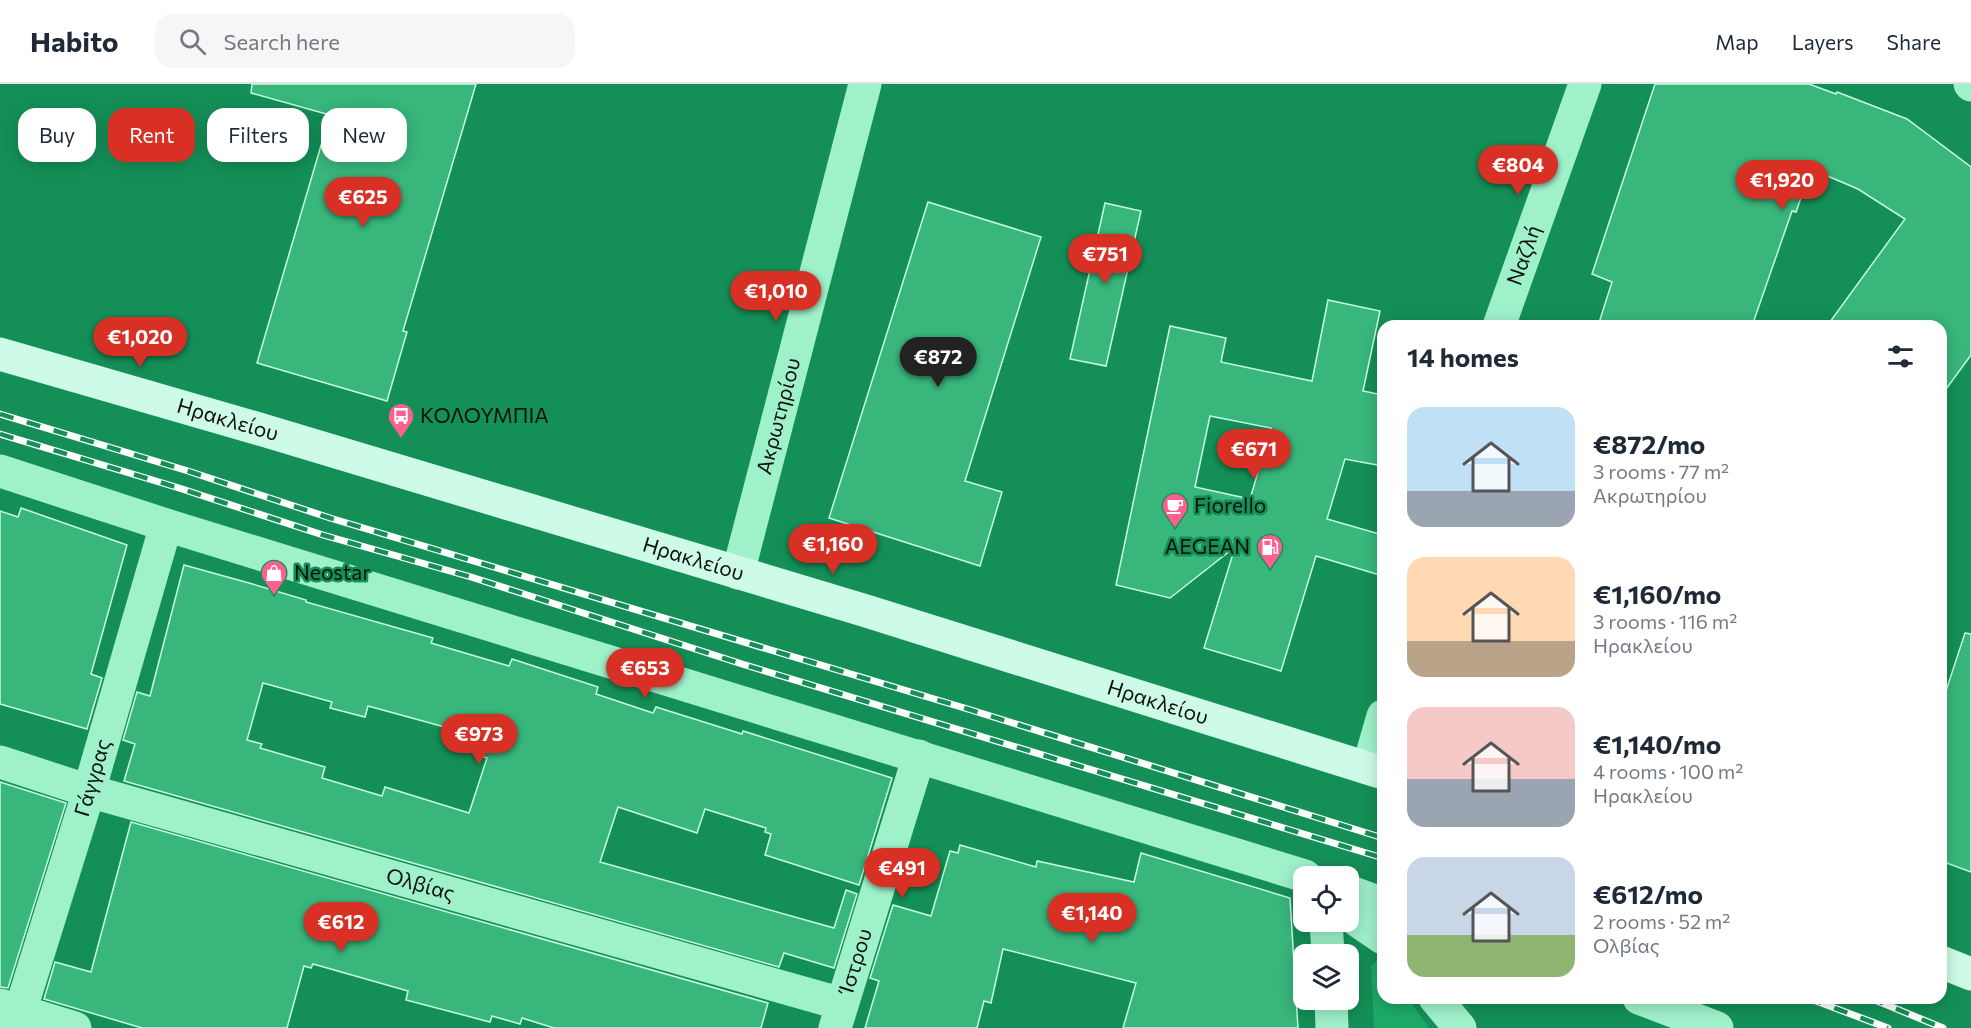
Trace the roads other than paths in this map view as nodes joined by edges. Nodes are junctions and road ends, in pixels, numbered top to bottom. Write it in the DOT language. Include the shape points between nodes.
graph roads {
  1 [pos="865,84"];
  2 [pos="1585,84"];
  3 [pos="1501,320"];
  4 [pos="0,354"];
  5 [pos="0,471"];
  6 [pos="166,525"];
  7 [pos="738,573"];
  8 [pos="919,756"];
  9 [pos="0,762"];
  10 [pos="1376,771"];
  11 [pos="89,791"];
  12 [pos="1293,872"];
  13 [pos="1359,895"];
  14 [pos="1377,902"];
  15 [pos="1359,922"];
  16 [pos="1377,934"];
  17 [pos="1947,964"];
  18 [pos="1971,974"];
  19 [pos="1440,1004"];
  20 [pos="1655,1004"];
  21 [pos="1331,1010"];
  22 [pos="11,1015"];
  23 [pos="839,1016"];
  24 [pos="75,1028"];
  25 [pos="1332,1028"];
  26 [pos="1460,1028"];
  27 [pos="1717,1028"];
  1 -- 7 [label="street, Ακρωτηρίου"];
  2 -- 3 [label="street, Ναζλή"];
  4 -- 7 [label="main road, Ηρακλείου"];
  5 -- 6 [label="street"];
  6 -- 8 [label="street"];
  6 -- 11 [label="street, Γάγγρας"];
  7 -- 10 [label="main road, Ηρακλείου"];
  8 -- 12 [label="street"];
  8 -- 23 [label="street, Ίστρου"];
  9 -- 11 [label="street, Ολβίας"];
  11 -- 22 [label="street, Γάγγρας"];
  11 -- 23 [label="street, Ολβίας"];
  13 -- 14 [label="street"];
  15 -- 16 [label="street"];
  17 -- 18 [label="main road"];
  19 -- 26 [label="street"];
  20 -- 27 [label="street"];
  21 -- 25 [label="street"];
  22 -- 24 [label="street"];
}
